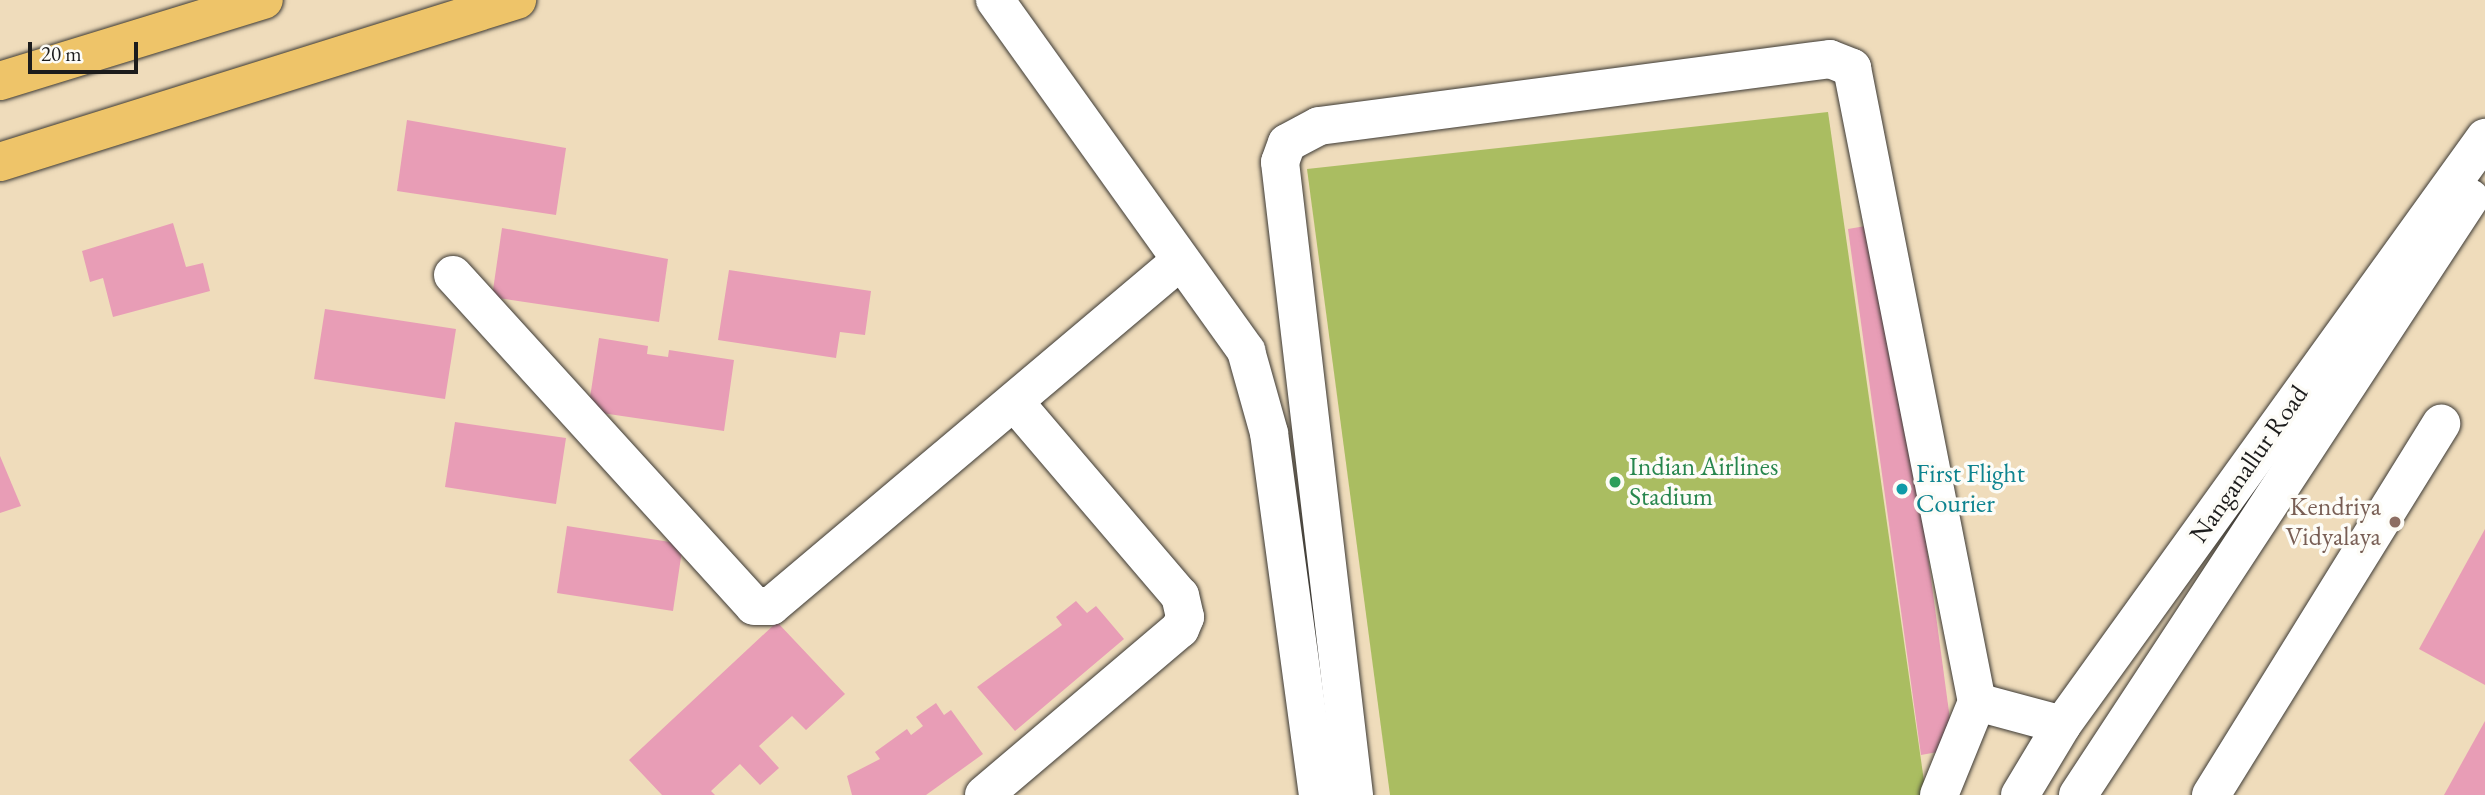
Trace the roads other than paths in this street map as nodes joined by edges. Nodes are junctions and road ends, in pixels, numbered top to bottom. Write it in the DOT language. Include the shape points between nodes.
graph roads {
  1 [pos="264,0"];
  2 [pos="517,0"];
  3 [pos="995,0"];
  4 [pos="0,81"];
  5 [pos="2485,138"];
  6 [pos="0,162"];
  7 [pos="2485,176"];
  8 [pos="2430,234"];
  9 [pos="1179,262"];
  10 [pos="453,275"];
  11 [pos="1017,405"];
  12 [pos="2441,424"];
  13 [pos="1977,702"];
  14 [pos="2062,725"];
  15 [pos="984,795"];
  16 [pos="1318,795"];
  17 [pos="1354,795"];
  18 [pos="1939,795"];
  19 [pos="2020,795"];
  20 [pos="2078,795"];
  21 [pos="2211,795"];
  1 -- 4 [label="main road"];
  2 -- 6 [label="main road"];
  3 -- 9 [label="street"];
  5 -- 8 [label="street, Nanganallur Road"];
  7 -- 8 [label="street, Nanganallur Road"];
  8 -- 14 [label="street, Nanganallur Road"];
  8 -- 20 [label="street, Nanganallur Road"];
  9 -- 11 [label="street"];
  9 -- 16 [label="street" via="1246,351 1260,391"];
  10 -- 11 [label="street" via="754,606 771,606"];
  11 -- 15 [label="street" via="1180,596 1185,617 1180,629"];
  12 -- 21 [label="street"];
  13 -- 14 [label="street"];
  13 -- 17 [label="street" via="1852,68 1830,59 1319,125 1287,143 1280,162"];
  13 -- 18 [label="street"];
  14 -- 19 [label="street, Nanganallur Road"];
}
